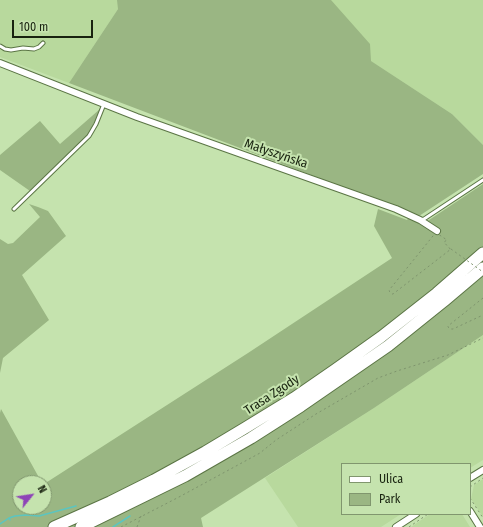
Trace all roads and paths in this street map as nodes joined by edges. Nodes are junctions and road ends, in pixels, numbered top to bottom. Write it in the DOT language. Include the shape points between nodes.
graph roads {
  1 [pos="43,44"];
  2 [pos="0,46"];
  3 [pos="0,63"];
  4 [pos="104,104"];
  5 [pos="483,180"];
  6 [pos="14,209"];
  7 [pos="420,220"];
  8 [pos="436,232"];
  9 [pos="451,249"];
  10 [pos="483,253"];
  11 [pos="483,268"];
  12 [pos="483,272"];
  13 [pos="483,298"];
  14 [pos="483,315"];
  15 [pos="483,338"];
  16 [pos="483,470"];
  17 [pos="471,477"];
  18 [pos="483,478"];
  19 [pos="471,486"];
  20 [pos="471,500"];
  21 [pos="471,513"];
  22 [pos="414,515"];
  23 [pos="426,515"];
  24 [pos="142,516"];
  25 [pos="483,518"];
  26 [pos="54,527"];
  27 [pos="81,527"];
  28 [pos="121,527"];
  29 [pos="137,527"];
  30 [pos="396,527"];
  31 [pos="408,527"];
  32 [pos="480,527"];
  1 -- 2 [label="lane" via="34,49 11,50"];
  3 -- 4 [label="street, Małyszyńska"];
  4 -- 6 [label="lane" via="89,136"];
  4 -- 7 [label="street, Małyszyńska" via="396,209"];
  5 -- 7 [label="lane"];
  7 -- 8 [label="street, Małyszyńska"];
  8 -- 9 [label="path" via="447,240 444,242"];
  8 -- 9 [label="path" via="390,289 390,293 393,294"];
  9 -- 12 [label="path, bridge"];
  10 -- 26 [label="highway, Trasa Zgody" via="381,337 294,398 154,480"];
  11 -- 27 [label="highway, Trasa Zgody" via="388,346 301,406 191,472"];
  13 -- 14 [label="path" via="448,327 453,330"];
  15 -- 24 [label="path" via="448,355 378,378 316,414 260,453"];
  16 -- 17 [label="street"];
  18 -- 19 [label="path"];
  20 -- 25 [label="path"];
  21 -- 32 [label="street"];
  22 -- 30 [label="street"];
  23 -- 31 [label="path"];
  24 -- 28 [label="path"];
  24 -- 29 [label="path"];
}
